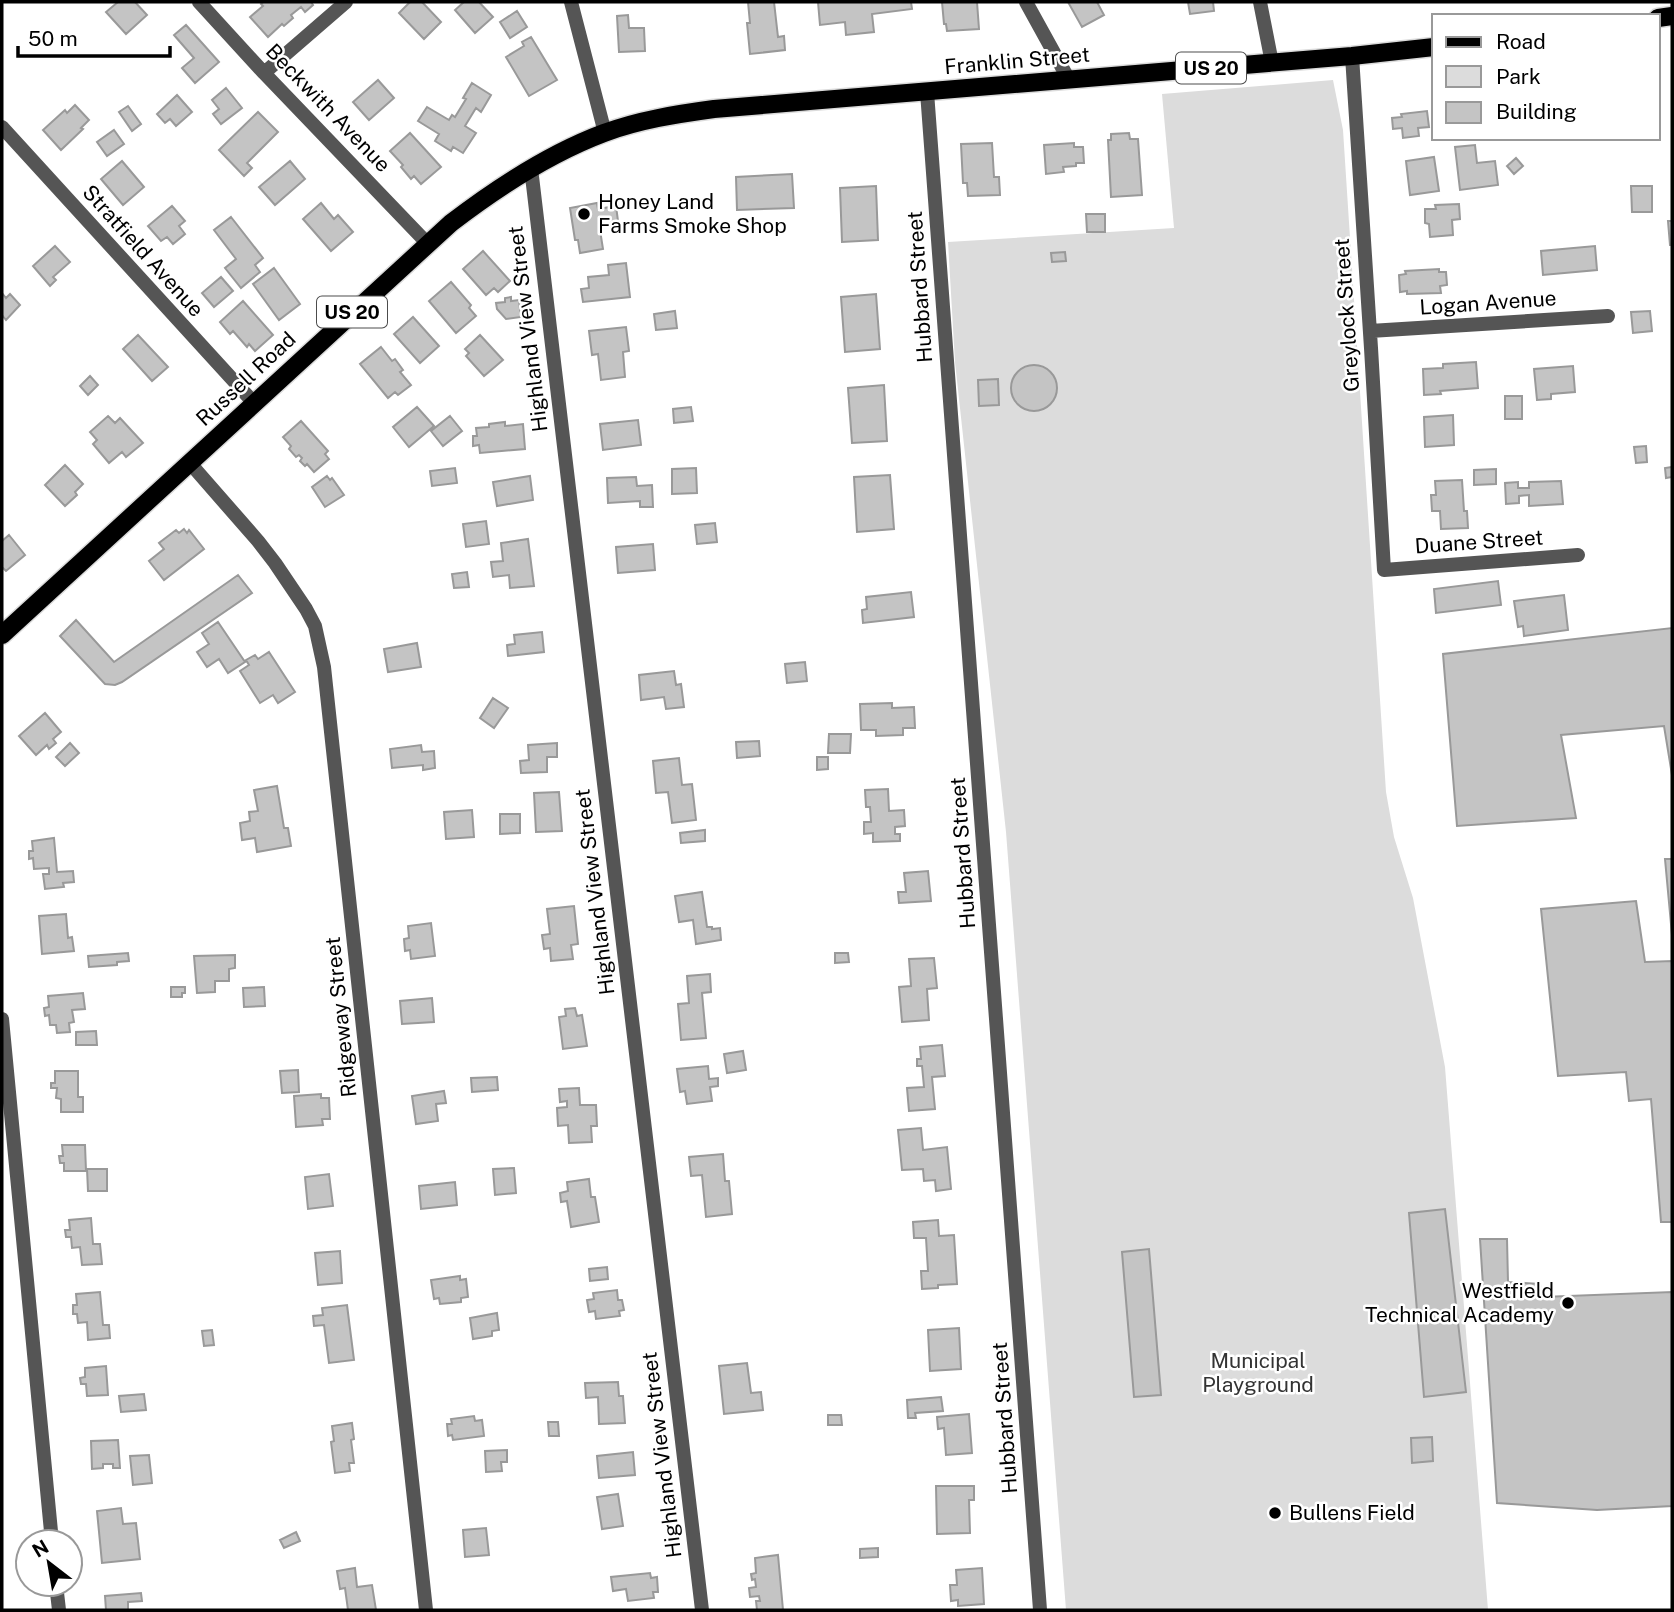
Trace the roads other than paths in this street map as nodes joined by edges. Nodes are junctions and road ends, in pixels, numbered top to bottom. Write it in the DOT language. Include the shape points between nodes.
graph roads {
  1 [pos="199,2"];
  2 [pos="346,2"];
  3 [pos="571,2"];
  4 [pos="1026,2"];
  5 [pos="1260,2"];
  6 [pos="1432,47"];
  7 [pos="1352,56"];
  8 [pos="1272,63"];
  9 [pos="264,73"];
  10 [pos="1069,80"];
  11 [pos="927,92"];
  12 [pos="2,127"];
  13 [pos="605,132"];
  14 [pos="531,168"];
  15 [pos="427,243"];
  16 [pos="1608,316"];
  17 [pos="1370,331"];
  18 [pos="254,403"];
  19 [pos="189,462"];
  20 [pos="1578,555"];
  21 [pos="1384,570"];
  22 [pos="2,635"];
  23 [pos="2,1019"];
  24 [pos="51,1528"];
  25 [pos="426,1610"];
  26 [pos="702,1610"];
  27 [pos="1040,1610"];
  1 -- 9 [label="street, Beckwith Avenue"];
  2 -- 9 [label="street"];
  3 -- 13 [label="street"];
  4 -- 10 [label="street"];
  5 -- 8 [label="street"];
  6 -- 7 [label="main road, Franklin Street / US 20"];
  7 -- 8 [label="main road, Franklin Street / US 20"];
  7 -- 17 [label="street, Greylock Street"];
  8 -- 10 [label="main road, Franklin Street / US 20"];
  9 -- 15 [label="street, Beckwith Avenue"];
  10 -- 11 [label="main road, Franklin Street / US 20"];
  11 -- 13 [label="main road, Franklin Street / US 20" via="688,113"];
  11 -- 27 [label="street, Hubbard Street"];
  12 -- 18 [label="street, Stratfield Avenue"];
  13 -- 14 [label="main road, Russell Road / US 20"];
  14 -- 15 [label="main road, Russell Road / US 20"];
  14 -- 26 [label="street, Highland View Street"];
  15 -- 18 [label="main road, Russell Road / US 20"];
  16 -- 17 [label="street, Logan Avenue"];
  17 -- 21 [label="street, Greylock Street"];
  18 -- 19 [label="main road, Russell Road / US 20"];
  19 -- 22 [label="main road, Russell Road / US 20"];
  19 -- 25 [label="street, Ridgeway Street" via="258,541 306,608 324,667"];
  20 -- 21 [label="street, Duane Street"];
  23 -- 24 [label="street"];
}
